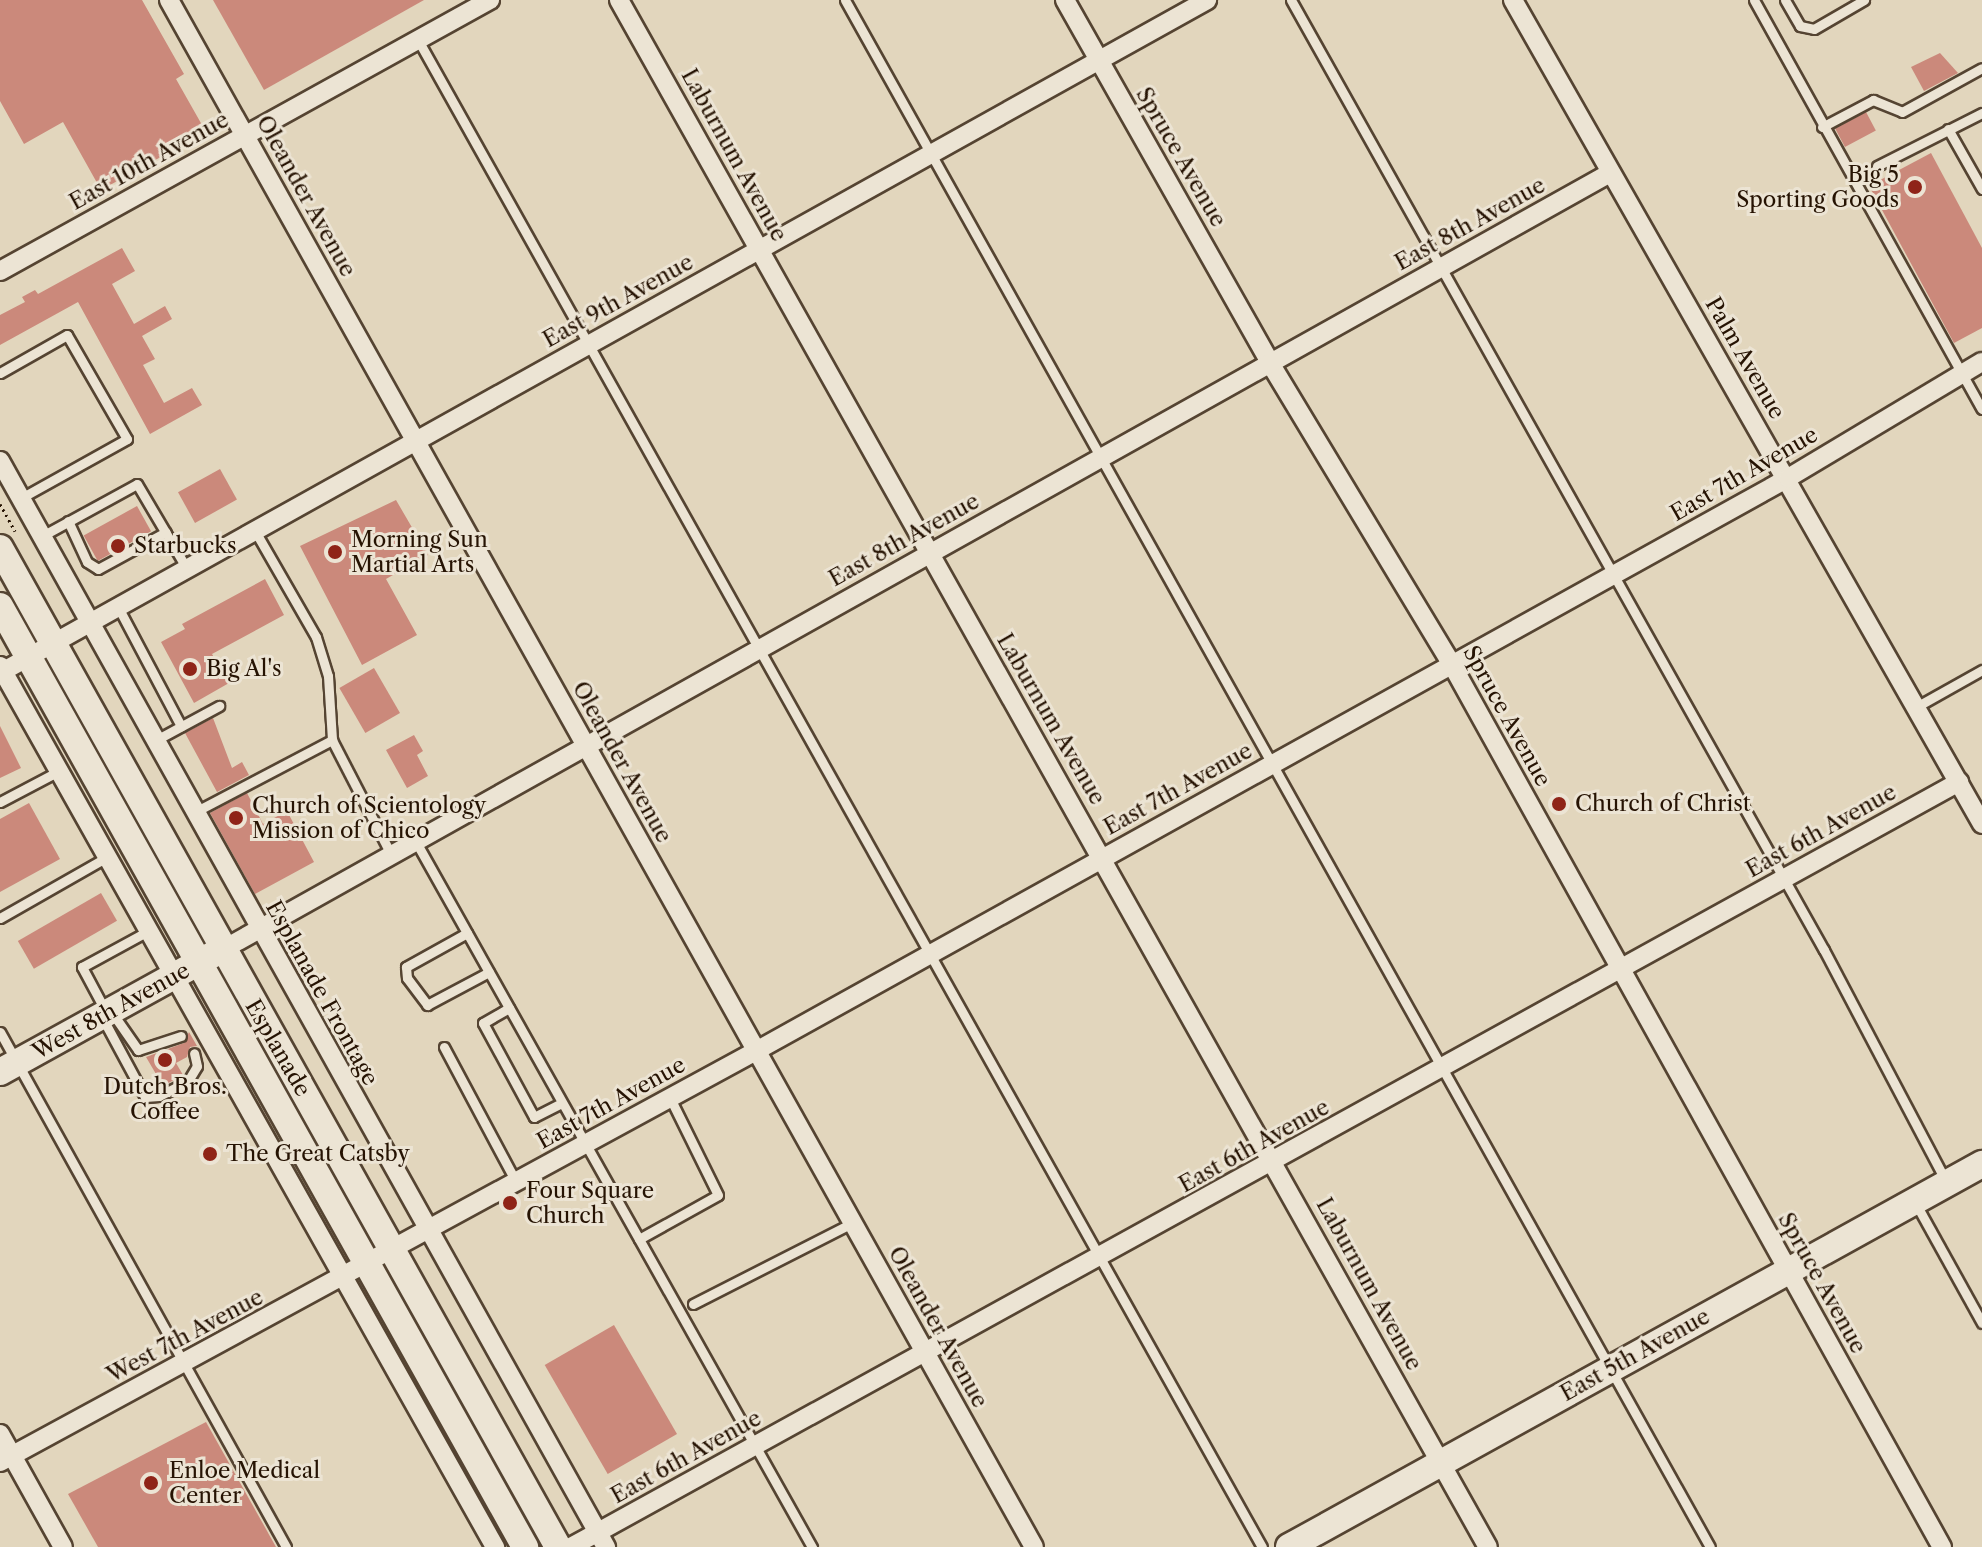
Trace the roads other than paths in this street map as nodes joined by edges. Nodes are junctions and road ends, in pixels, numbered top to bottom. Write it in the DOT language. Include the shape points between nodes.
graph roads {
  1 [pos="169,0"];
  2 [pos="490,0"];
  3 [pos="619,0"];
  4 [pos="845,0"];
  5 [pos="1065,0"];
  6 [pos="1207,0"];
  7 [pos="1291,0"];
  8 [pos="1513,0"];
  9 [pos="1754,0"];
  10 [pos="1785,0"];
  11 [pos="1864,0"];
  12 [pos="418,40"];
  13 [pos="1098,60"];
  14 [pos="1982,68"];
  15 [pos="1982,113"];
  16 [pos="1822,127"];
  17 [pos="1948,129"];
  18 [pos="245,135"];
  19 [pos="929,154"];
  20 [pos="1877,166"];
  21 [pos="1610,173"];
  22 [pos="1982,189"];
  23 [pos="759,249"];
  24 [pos="1440,268"];
  25 [pos="0,271"];
  26 [pos="588,345"];
  27 [pos="1982,362"];
  28 [pos="1270,363"];
  29 [pos="0,373"];
  30 [pos="1962,373"];
  31 [pos="1982,409"];
  32 [pos="417,441"];
  33 [pos="1102,457"];
  34 [pos="0,461"];
  35 [pos="1788,478"];
  36 [pos="21,498"];
  37 [pos="68,521"];
  38 [pos="255,531"];
  39 [pos="166,532"];
  40 [pos="42,536"];
  41 [pos="0,548"];
  42 [pos="927,554"];
  43 [pos="187,569"];
  44 [pos="1611,576"];
  45 [pos="0,606"];
  46 [pos="118,607"];
  47 [pos="92,622"];
  48 [pos="53,643"];
  49 [pos="759,649"];
  50 [pos="28,657"];
  51 [pos="1452,665"];
  52 [pos="1,670"];
  53 [pos="1982,670"];
  54 [pos="219,706"];
  55 [pos="1916,707"];
  56 [pos="181,726"];
  57 [pos="156,740"];
  58 [pos="332,740"];
  59 [pos="586,747"];
  60 [pos="1270,765"];
  61 [pos="59,771"];
  62 [pos="1959,782"];
  63 [pos="0,802"];
  64 [pos="195,812"];
  65 [pos="1982,824"];
  66 [pos="416,842"];
  67 [pos="392,856"];
  68 [pos="107,857"];
  69 [pos="1104,858"];
  70 [pos="1784,879"];
  71 [pos="0,918"];
  72 [pos="148,931"];
  73 [pos="259,931"];
  74 [pos="467,933"];
  75 [pos="929,955"];
  76 [pos="211,956"];
  77 [pos="1621,970"];
  78 [pos="489,972"];
  79 [pos="173,977"];
  80 [pos="509,1008"];
  81 [pos="107,1013"];
  82 [pos="0,1032"];
  83 [pos="181,1036"];
  84 [pos="444,1047"];
  85 [pos="756,1051"];
  86 [pos="194,1053"];
  87 [pos="9,1067"];
  88 [pos="1441,1070"];
  89 [pos="670,1098"];
  90 [pos="562,1103"];
  91 [pos="586,1144"];
  92 [pos="1274,1163"];
  93 [pos="1982,1164"];
  94 [pos="517,1182"];
  95 [pos="1947,1183"];
  96 [pos="1915,1201"];
  97 [pos="852,1223"];
  98 [pos="428,1231"];
  99 [pos="639,1239"];
  100 [pos="393,1252"];
  101 [pos="1098,1259"];
  102 [pos="1788,1271"];
  103 [pos="356,1273"];
  104 [pos="693,1304"];
  105 [pos="1982,1323"];
  106 [pos="925,1353"];
  107 [pos="186,1363"];
  108 [pos="1612,1369"];
  109 [pos="0,1434"];
  110 [pos="755,1446"];
  111 [pos="6,1458"];
  112 [pos="1441,1463"];
  113 [pos="602,1540"];
  114 [pos="63,1547"];
  115 [pos="286,1547"];
  116 [pos="495,1547"];
  117 [pos="525,1547"];
  118 [pos="558,1547"];
  119 [pos="571,1547"];
  120 [pos="812,1547"];
  121 [pos="1034,1547"];
  122 [pos="1262,1547"];
  123 [pos="1289,1547"];
  124 [pos="1488,1547"];
  125 [pos="1710,1547"];
  126 [pos="1942,1547"];
  1 -- 18 [label="street, Oleander Avenue"];
  2 -- 12 [label="street, East 10th Avenue"];
  3 -- 23 [label="street, Laburnum Avenue"];
  4 -- 19 [label="lane"];
  5 -- 13 [label="street, Spruce Avenue"];
  6 -- 13 [label="street, East 9th Avenue"];
  7 -- 24 [label="lane"];
  8 -- 21 [label="street, Palm Avenue"];
  9 -- 16 [label="lane"];
  10 -- 11 [label="lane" via="1800,26 1814,29"];
  12 -- 18 [label="street, East 10th Avenue"];
  12 -- 26 [label="lane"];
  13 -- 19 [label="street, East 9th Avenue"];
  13 -- 28 [label="street, Spruce Avenue"];
  14 -- 16 [label="lane" via="1902,112 1873,100"];
  15 -- 17 [label="lane"];
  16 -- 30 [label="lane"];
  17 -- 20 [label="lane"];
  17 -- 22 [label="lane"];
  18 -- 25 [label="street, East 10th Avenue"];
  18 -- 32 [label="street, Oleander Avenue"];
  19 -- 23 [label="street, East 9th Avenue"];
  19 -- 33 [label="lane"];
  21 -- 24 [label="street, East 8th Avenue"];
  21 -- 35 [label="street, Palm Avenue"];
  23 -- 26 [label="street, East 9th Avenue"];
  23 -- 42 [label="street, Laburnum Avenue"];
  24 -- 28 [label="street, East 8th Avenue"];
  24 -- 44 [label="lane"];
  26 -- 32 [label="street, East 9th Avenue"];
  26 -- 49 [label="lane"];
  27 -- 30 [label="street, East 7th Avenue"];
  28 -- 33 [label="street, East 8th Avenue"];
  28 -- 51 [label="street, Spruce Avenue"];
  29 -- 36 [label="lane" via="67,335 127,439"];
  30 -- 31 [label="lane"];
  30 -- 35 [label="street, East 7th Avenue"];
  32 -- 38 [label="street, East 9th Avenue"];
  32 -- 59 [label="street, Oleander Avenue"];
  33 -- 42 [label="street, East 8th Avenue"];
  33 -- 60 [label="lane"];
  34 -- 36 [label="street, Esplanade Frontage"];
  35 -- 44 [label="street, East 7th Avenue"];
  35 -- 55 [label="street, Palm Avenue"];
  36 -- 40 [label="street, Esplanade Frontage"];
  37 -- 39 [label="lane" via="137,484"];
  37 -- 39 [label="lane" via="87,562 98,569"];
  37 -- 40 [label="lane"];
  38 -- 43 [label="street, East 9th Avenue"];
  38 -- 58 [label="lane" via="316,637 328,676"];
  39 -- 43 [label="lane"];
  40 -- 47 [label="street, Esplanade Frontage"];
  41 -- 48 [label="main road, Esplanade"];
  42 -- 49 [label="street, East 8th Avenue"];
  42 -- 69 [label="street, Laburnum Avenue"];
  43 -- 46 [label="street, East 9th Avenue"];
  44 -- 51 [label="street, East 7th Avenue"];
  44 -- 70 [label="lane"];
  45 -- 50 [label="main road, Esplanade"];
  46 -- 47 [label="street, East 9th Avenue"];
  46 -- 56 [label="lane"];
  47 -- 48 [label="street, East 9th Avenue"];
  47 -- 57 [label="street, Esplanade Frontage"];
  48 -- 50 [label="street, East 9th Avenue"];
  48 -- 76 [label="main road, Esplanade"];
  49 -- 59 [label="street, East 8th Avenue"];
  49 -- 75 [label="lane"];
  50 -- 52 [label="street, East 9th Avenue"];
  50 -- 76 [label="main road, Esplanade"];
  51 -- 60 [label="street, East 7th Avenue"];
  51 -- 77 [label="street, Spruce Avenue"];
  52 -- 61 [label="street"];
  53 -- 55 [label="lane"];
  54 -- 56 [label="lane"];
  55 -- 62 [label="street, Palm Avenue"];
  56 -- 57 [label="lane"];
  57 -- 64 [label="street, Esplanade Frontage"];
  58 -- 64 [label="lane"];
  58 -- 67 [label="lane"];
  59 -- 66 [label="street, East 8th Avenue"];
  59 -- 85 [label="street, Oleander Avenue"];
  60 -- 69 [label="street, East 7th Avenue"];
  60 -- 88 [label="lane"];
  61 -- 63 [label="lane"];
  61 -- 68 [label="street"];
  62 -- 65 [label="street, Palm Avenue"];
  62 -- 70 [label="street, East 6th Avenue"];
  64 -- 73 [label="street, Esplanade Frontage"];
  66 -- 67 [label="street, East 8th Avenue"];
  66 -- 74 [label="lane"];
  67 -- 73 [label="street, East 8th Avenue"];
  68 -- 71 [label="lane"];
  68 -- 72 [label="street"];
  69 -- 75 [label="street, East 7th Avenue"];
  69 -- 92 [label="street, Laburnum Avenue"];
  70 -- 77 [label="street, East 6th Avenue"];
  70 -- 95 [label="lane"];
  72 -- 79 [label="street"];
  72 -- 81 [label="lane" via="82,967"];
  73 -- 76 [label="street, East 8th Avenue"];
  73 -- 98 [label="street, Esplanade Frontage"];
  74 -- 78 [label="lane"];
  74 -- 78 [label="lane" via="406,967 407,978 427,1005"];
  75 -- 85 [label="street, East 7th Avenue"];
  75 -- 101 [label="lane"];
  76 -- 79 [label="main road, West 8th Avenue"];
  76 -- 100 [label="main road, Esplanade"];
  76 -- 103 [label="main road, Esplanade"];
  77 -- 88 [label="street, East 6th Avenue"];
  77 -- 102 [label="street, Spruce Avenue"];
  78 -- 80 [label="lane"];
  79 -- 81 [label="main road, West 8th Avenue"];
  79 -- 103 [label="street"];
  80 -- 90 [label="lane"];
  80 -- 90 [label="lane" via="483,1023 534,1117"];
  81 -- 83 [label="lane" via="138,1050"];
  81 -- 86 [label="lane" via="145,1097 188,1081 197,1066"];
  81 -- 87 [label="main road, West 8th Avenue"];
  82 -- 87 [label="lane"];
  84 -- 94 [label="lane"];
  85 -- 89 [label="street, East 7th Avenue"];
  85 -- 97 [label="street, Oleander Avenue"];
  87 -- 107 [label="lane"];
  88 -- 92 [label="street, East 6th Avenue"];
  88 -- 108 [label="lane"];
  89 -- 91 [label="street, East 7th Avenue"];
  89 -- 99 [label="lane" via="718,1195"];
  90 -- 91 [label="lane"];
  91 -- 94 [label="street, East 7th Avenue"];
  91 -- 99 [label="lane"];
  92 -- 101 [label="street, East 6th Avenue"];
  92 -- 112 [label="street, Laburnum Avenue"];
  93 -- 95 [label="main road, East 5th Avenue"];
  94 -- 98 [label="street, East 7th Avenue"];
  95 -- 96 [label="main road, East 5th Avenue"];
  96 -- 102 [label="main road, East 5th Avenue"];
  96 -- 105 [label="lane"];
  97 -- 104 [label="lane"];
  97 -- 106 [label="street, Oleander Avenue"];
  98 -- 100 [label="street, East 7th Avenue"];
  98 -- 113 [label="street, Esplanade Frontage"];
  99 -- 110 [label="lane"];
  100 -- 103 [label="street, West 7th Avenue"];
  100 -- 118 [label="main road, Esplanade"];
  101 -- 106 [label="street, East 6th Avenue"];
  101 -- 122 [label="lane"];
  102 -- 108 [label="main road, East 5th Avenue"];
  102 -- 126 [label="street, Spruce Avenue"];
  103 -- 107 [label="street, West 7th Avenue"];
  103 -- 116 [label="street"];
  103 -- 117 [label="main road, Esplanade"];
  106 -- 110 [label="street, East 6th Avenue"];
  106 -- 121 [label="street, Oleander Avenue"];
  107 -- 111 [label="street, West 7th Avenue"];
  107 -- 115 [label="lane"];
  108 -- 112 [label="main road, East 5th Avenue"];
  108 -- 125 [label="lane"];
  109 -- 111 [label="street"];
  110 -- 113 [label="street, East 6th Avenue"];
  110 -- 120 [label="lane"];
  111 -- 114 [label="street"];
  112 -- 123 [label="main road, East 5th Avenue"];
  112 -- 124 [label="street, Laburnum Avenue"];
  113 -- 119 [label="street, East 6th Avenue"];
}
